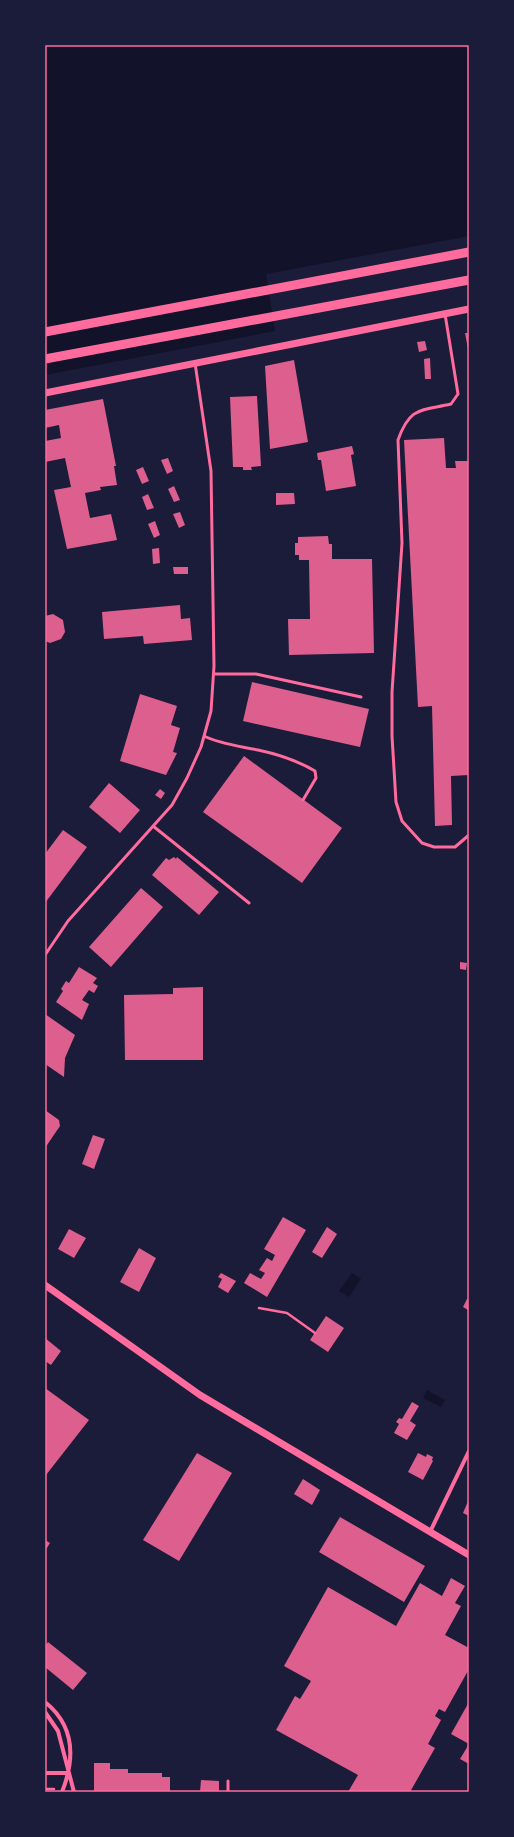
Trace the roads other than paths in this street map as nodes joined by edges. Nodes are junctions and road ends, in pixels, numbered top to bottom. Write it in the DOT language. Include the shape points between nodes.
graph roads {
  1 [pos="469,252"];
  2 [pos="469,280"];
  3 [pos="469,309"];
  4 [pos="445,314"];
  5 [pos="45,332"];
  6 [pos="45,359"];
  7 [pos="196,363"];
  8 [pos="45,393"];
  9 [pos="214,674"];
  10 [pos="361,697"];
  11 [pos="204,736"];
  12 [pos="303,800"];
  13 [pos="153,826"];
  14 [pos="469,835"];
  15 [pos="249,903"];
  16 [pos="45,955"];
  17 [pos="45,1285"];
  18 [pos="469,1451"];
  19 [pos="430,1532"];
  20 [pos="469,1555"];
  21 [pos="45,1702"];
  22 [pos="45,1712"];
  23 [pos="69,1772"];
  24 [pos="45,1773"];
  25 [pos="228,1781"];
  26 [pos="62,1792"];
  27 [pos="74,1792"];
  28 [pos="228,1792"];
  1 -- 5 [label="main road"];
  2 -- 6 [label="main road"];
  3 -- 4 [label="street"];
  4 -- 7 [label="street"];
  4 -- 14 [label="lane" via="458,394 451,404 425,408 413,415 403,425 398,440 402,543 392,692 392,736 396,802 402,821 422,843 434,847 455,847"];
  7 -- 8 [label="street"];
  7 -- 9 [label="lane" via="211,471"];
  9 -- 10 [label="lane" via="256,674"];
  9 -- 11 [label="lane"];
  11 -- 12 [label="lane" via="214,741 260,750 302,763 315,771 316,778"];
  11 -- 13 [label="lane" via="188,778 172,805"];
  13 -- 15 [label="lane"];
  13 -- 16 [label="lane" via="68,921"];
  17 -- 19 [label="street" via="200,1395"];
  18 -- 19 [label="street"];
  19 -- 20 [label="street"];
  21 -- 23 [label="street" via="65,1727 71,1751"];
  22 -- 23 [label="street" via="58,1731"];
  23 -- 24 [label="street"];
  23 -- 26 [label="street"];
  23 -- 27 [label="street"];
  25 -- 28 [label="lane"];
}
